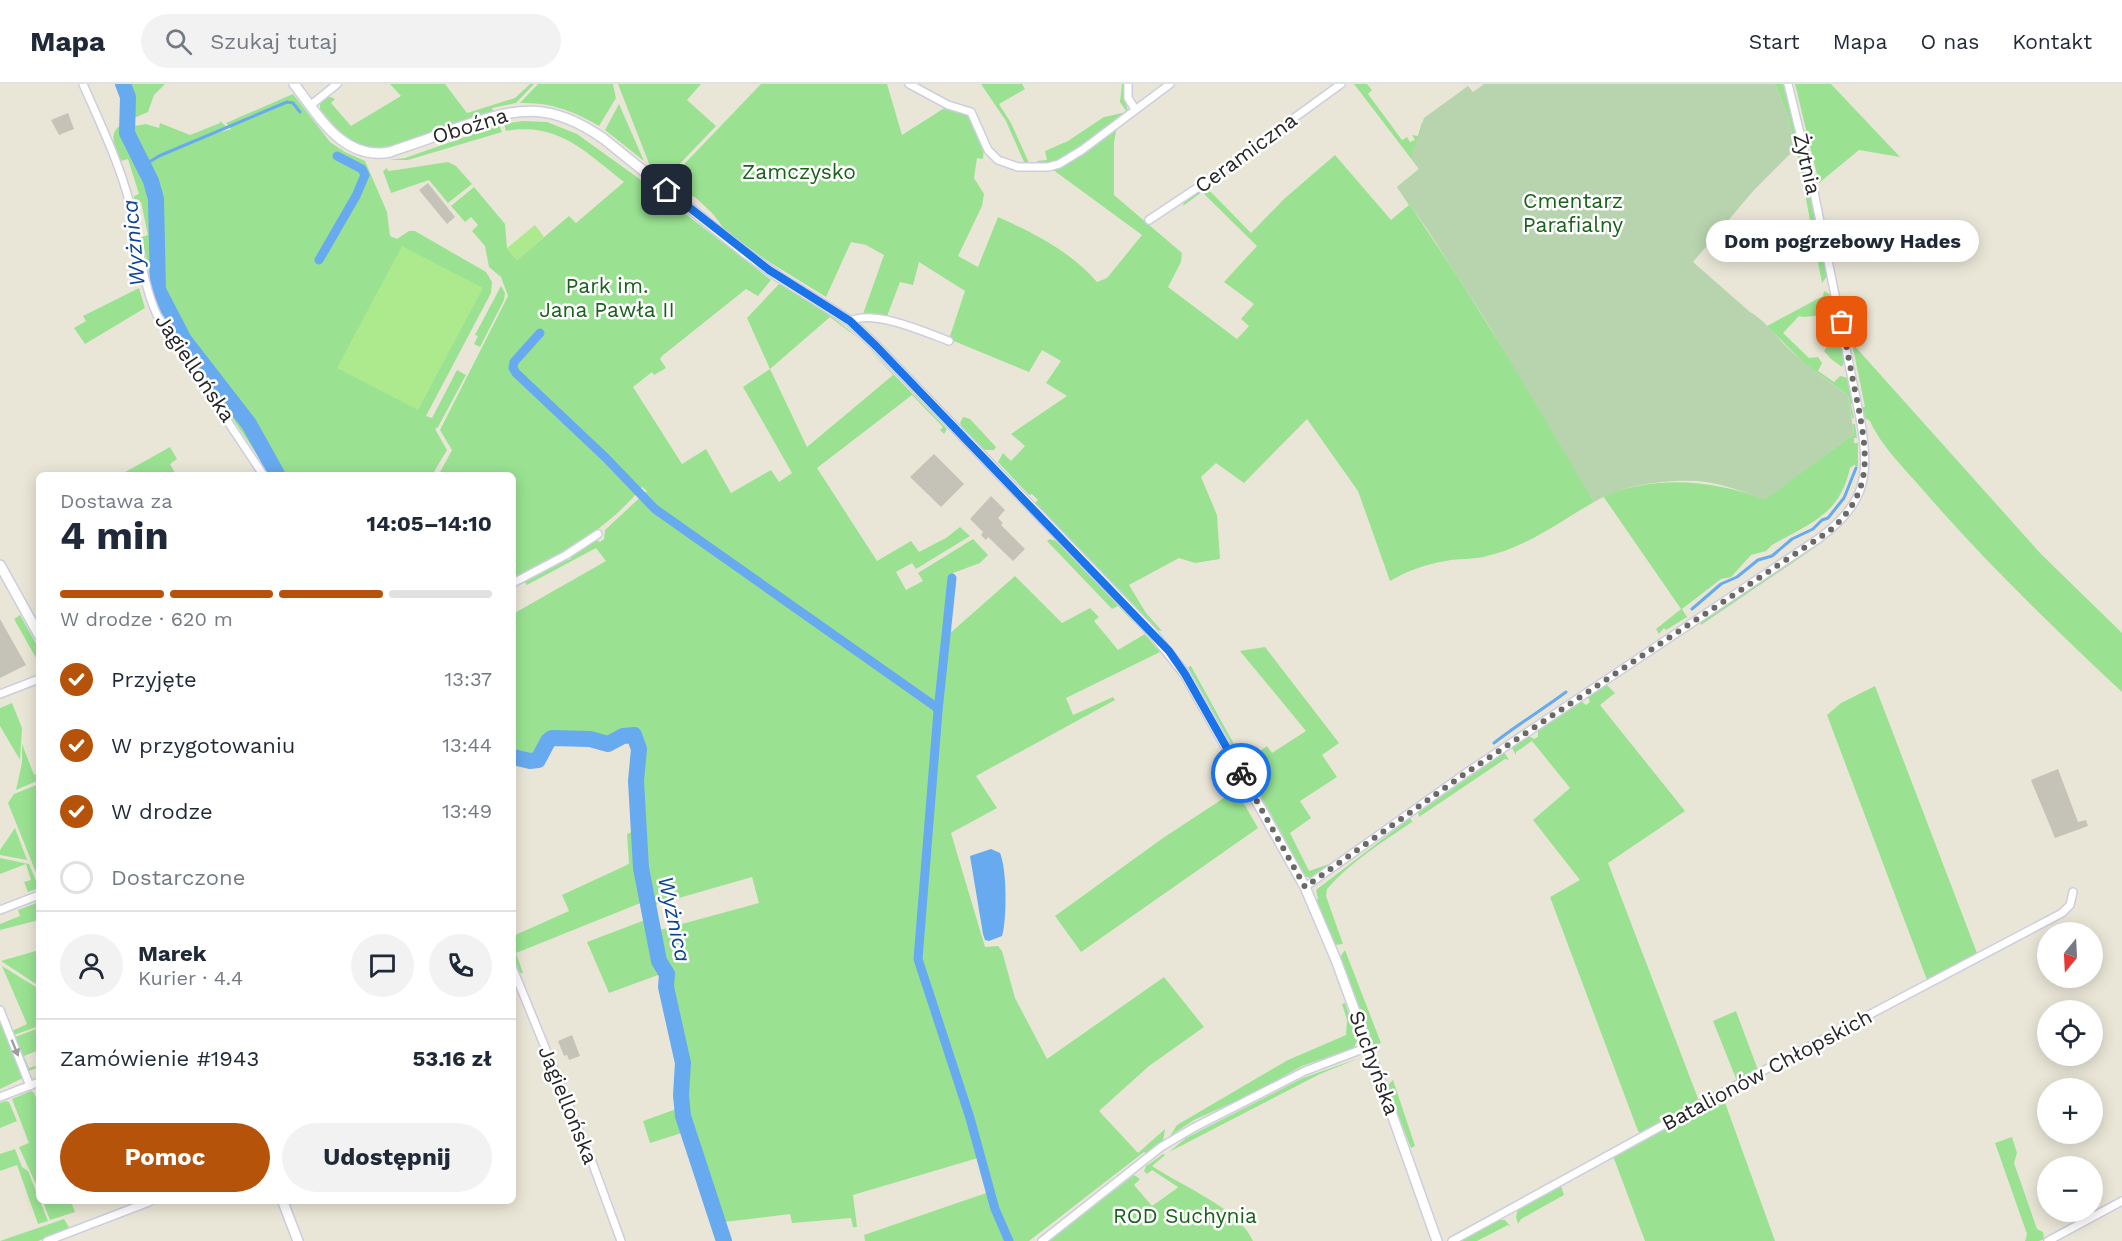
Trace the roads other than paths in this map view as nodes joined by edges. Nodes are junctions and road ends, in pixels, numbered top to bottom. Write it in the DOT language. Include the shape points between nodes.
graph roads {
  1 [pos="83,84"];
  2 [pos="294,84"];
  3 [pos="337,84"];
  4 [pos="909,84"];
  5 [pos="1128,84"];
  6 [pos="1170,84"];
  7 [pos="1341,84"];
  8 [pos="1788,84"];
  9 [pos="1331,87"];
  10 [pos="311,105"];
  11 [pos="1135,109"];
  12 [pos="1149,220"];
  13 [pos="850,321"];
  14 [pos="949,341"];
  15 [pos="261,472"];
  16 [pos="598,534"];
  17 [pos="0,565"];
  18 [pos="516,581"];
  19 [pos="36,630"];
  20 [pos="36,679"];
  21 [pos="0,694"];
  22 [pos="1305,887"];
  23 [pos="2073,892"];
  24 [pos="36,896"];
  25 [pos="0,910"];
  26 [pos="516,976"];
  27 [pos="0,1010"];
  28 [pos="1368,1047"];
  29 [pos="36,1083"];
  30 [pos="30,1086"];
  31 [pos="0,1097"];
  32 [pos="2122,1201"];
  33 [pos="144,1204"];
  34 [pos="284,1204"];
  35 [pos="47,1241"];
  36 [pos="298,1241"];
  37 [pos="621,1241"];
  38 [pos="1042,1241"];
  39 [pos="1437,1241"];
  40 [pos="1452,1241"];
  41 [pos="2048,1241"];
  1 -- 15 [label="street, Jagiellońska" via="128,198 152,303"];
  2 -- 10 [label="street, Oboźna"];
  3 -- 10 [label="street"];
  4 -- 11 [label="street" via="948,105 971,112 991,154 1018,167 1059,164"];
  5 -- 11 [label="street" via="1128,98"];
  6 -- 11 [label="street"];
  7 -- 9 [label="street, Ceramiczna"];
  8 -- 22 [label="street, Żytnia" via="1863,433 1865,470 1853,505 1838,524 1818,539 1466,773"];
  9 -- 12 [label="street, Ceramiczna"];
  10 -- 13 [label="street, Oboźna" via="343,142 373,154 390,152 510,112 533,110 569,119 604,140 769,270"];
  13 -- 14 [label="street" via="872,317"];
  13 -- 22 [label="street, Oboźna" via="1169,651"];
  16 -- 18 [label="street"];
  17 -- 19 [label="street"];
  20 -- 21 [label="street"];
  22 -- 28 [label="street, Suchyńska"];
  23 -- 40 [label="street, Batalionów Chłopskich" via="2070,905 2062,913"];
  24 -- 25 [label="street"];
  26 -- 37 [label="street, Jagiellońska"];
  27 -- 30 [label="street, one-way"];
  28 -- 38 [label="street" via="1305,1071 1182,1134"];
  28 -- 39 [label="street, Suchyńska"];
  29 -- 30 [label="street"];
  30 -- 31 [label="street"];
  32 -- 41 [label="street"];
  33 -- 35 [label="street"];
  34 -- 36 [label="street"];
}
